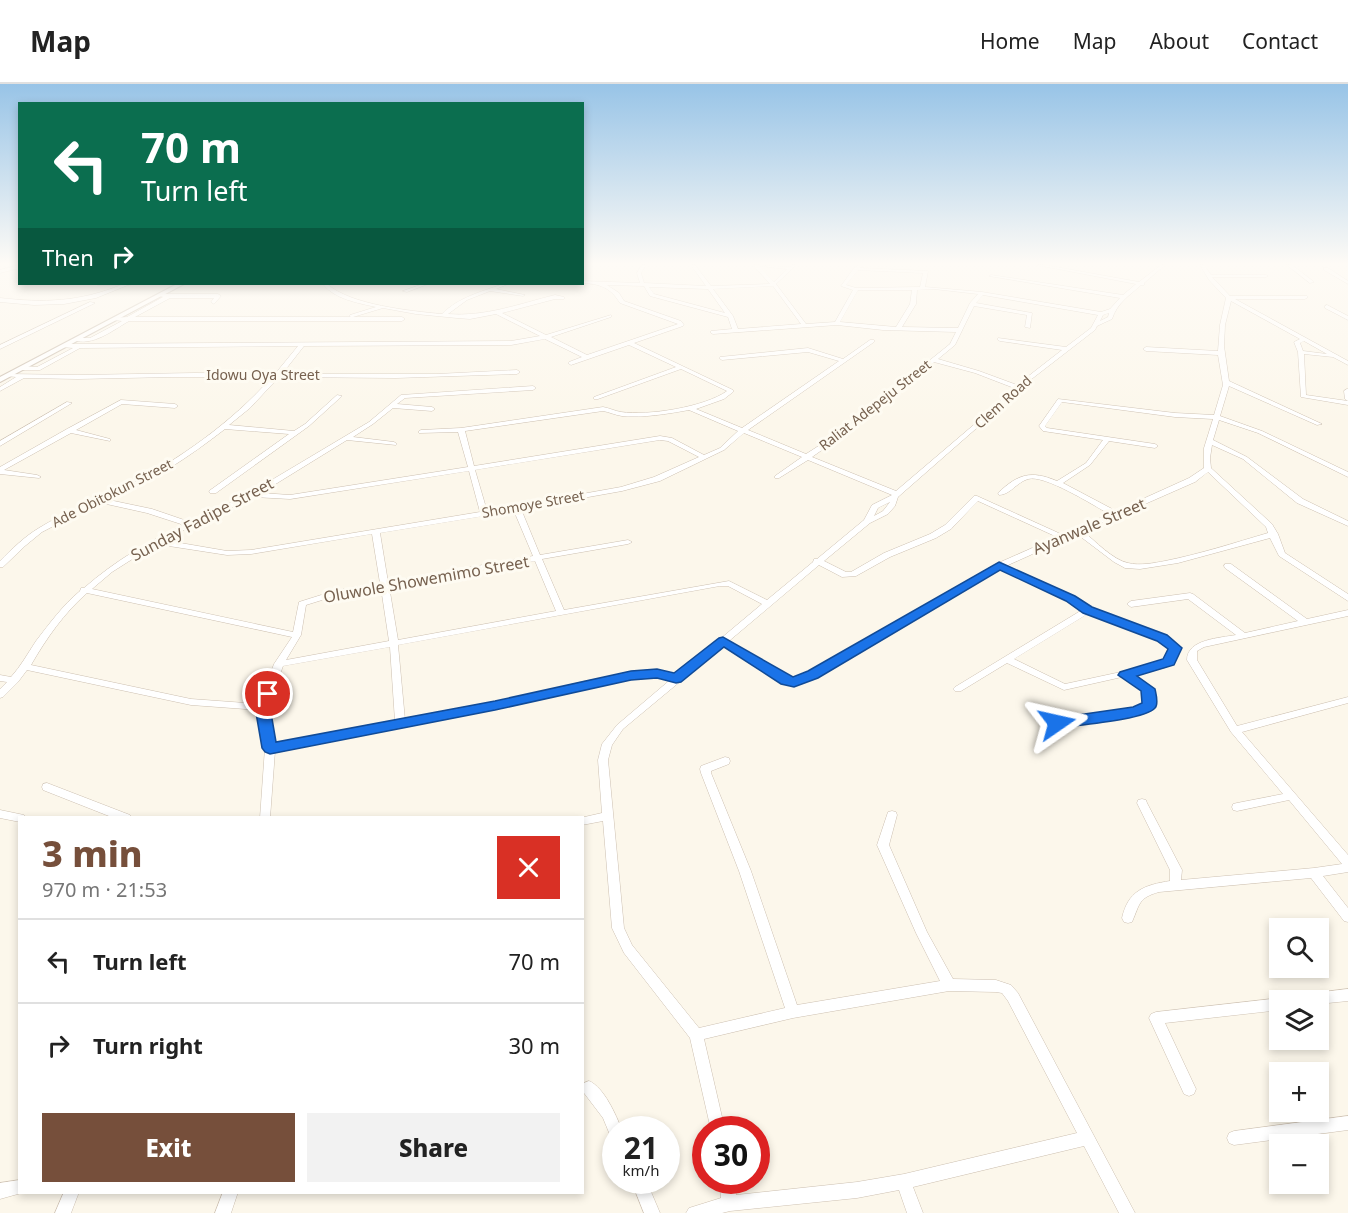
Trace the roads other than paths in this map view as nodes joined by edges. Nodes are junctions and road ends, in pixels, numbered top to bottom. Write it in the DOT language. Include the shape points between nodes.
graph roads {
  1 [pos="60,318"];
  2 [pos="130,318"];
  3 [pos="348,318"];
  4 [pos="507,318"];
  5 [pos="604,318"];
  6 [pos="666,318"];
  7 [pos="731,318"];
  8 [pos="798,318"];
  9 [pos="840,318"];
  10 [pos="905,318"];
  11 [pos="966,318"];
  12 [pos="1029,318"];
  13 [pos="1099,318"];
  14 [pos="1110,318"];
  15 [pos="1224,318"];
  16 [pos="1265,318"];
  17 [pos="114,319"];
  18 [pos="344,319"];
  19 [pos="402,319"];
  20 [pos="126,320"];
  21 [pos="837,323"];
  22 [pos="804,325"];
  23 [pos="1095,325"];
  24 [pos="899,327"];
  25 [pos="1028,327"];
  26 [pos="960,330"];
  27 [pos="736,331"];
  28 [pos="713,332"];
  29 [pos="546,337"];
  30 [pos="1000,339"];
  31 [pos="1304,339"];
  32 [pos="872,341"];
  33 [pos="77,343"];
  34 [pos="631,344"];
  35 [pos="301,346"];
  36 [pos="0,347"];
  37 [pos="1066,349"];
  38 [pos="1146,349"];
  39 [pos="1300,352"];
  40 [pos="1221,353"];
  41 [pos="1338,357"];
  42 [pos="588,358"];
  43 [pos="722,358"];
  44 [pos="841,360"];
  45 [pos="933,360"];
  46 [pos="571,363"];
  47 [pos="1348,363"];
  48 [pos="682,367"];
  49 [pos="22,372"];
  50 [pos="517,372"];
  51 [pos="280,375"];
  52 [pos="0,380"];
  53 [pos="1226,382"];
  54 [pos="1017,387"];
  55 [pos="532,388"];
  56 [pos="0,389"];
  57 [pos="1347,391"];
  58 [pos="339,396"];
  59 [pos="596,398"];
  60 [pos="1348,401"];
  61 [pos="69,403"];
  62 [pos="175,406"];
  63 [pos="393,406"];
  64 [pos="432,409"];
  65 [pos="691,409"];
  66 [pos="1216,417"];
  67 [pos="1319,424"];
  68 [pos="224,427"];
  69 [pos="69,430"];
  70 [pos="461,430"];
  71 [pos="742,431"];
  72 [pos="421,432"];
  73 [pos="296,433"];
  74 [pos="345,438"];
  75 [pos="108,440"];
  76 [pos="1107,440"];
  77 [pos="1209,441"];
  78 [pos="0,444"];
  79 [pos="394,444"];
  80 [pos="1155,446"];
  81 [pos="809,457"];
  82 [pos="705,458"];
  83 [pos="471,468"];
  84 [pos="0,469"];
  85 [pos="1208,469"];
  86 [pos="1348,475"];
  87 [pos="37,477"];
  88 [pos="777,477"];
  89 [pos="1057,484"];
  90 [pos="213,490"];
  91 [pos="1002,494"];
  92 [pos="253,495"];
  93 [pos="896,495"];
  94 [pos="102,501"];
  95 [pos="517,508"];
  96 [pos="484,513"];
  97 [pos="1117,515"];
  98 [pos="189,524"];
  99 [pos="1348,524"];
  100 [pos="376,532"];
  101 [pos="1079,532"];
  102 [pos="1274,534"];
  103 [pos="1064,538"];
  104 [pos="155,541"];
  105 [pos="628,542"];
  106 [pos="538,559"];
  107 [pos="817,561"];
  108 [pos="0,565"];
  109 [pos="999,566"];
  110 [pos="1228,566"];
  111 [pos="384,584"];
  112 [pos="84,590"];
  113 [pos="1348,598"];
  114 [pos="767,603"];
  115 [pos="1131,604"];
  116 [pos="1088,610"];
  117 [pos="1348,613"];
  118 [pos="561,614"];
  119 [pos="1306,623"];
  120 [pos="297,635"];
  121 [pos="1242,635"];
  122 [pos="723,641"];
  123 [pos="394,645"];
  124 [pos="1006,659"];
  125 [pos="279,664"];
  126 [pos="25,667"];
  127 [pos="1125,675"];
  128 [pos="0,678"];
  129 [pos="676,679"];
  130 [pos="15,680"];
  131 [pos="958,690"];
  132 [pos="0,695"];
  133 [pos="1348,700"];
  134 [pos="263,707"];
  135 [pos="1057,723"];
  136 [pos="400,724"];
  137 [pos="1235,730"];
  138 [pos="270,748"];
  139 [pos="725,761"];
  140 [pos="47,787"];
  141 [pos="1291,796"];
  142 [pos="1142,803"];
  143 [pos="1237,807"];
  144 [pos="0,814"];
  145 [pos="892,815"];
  146 [pos="121,816"];
  147 [pos="264,816"];
  148 [pos="609,816"];
  149 [pos="18,818"];
  150 [pos="584,821"];
  151 [pos="1348,865"];
  152 [pos="1314,873"];
  153 [pos="1177,884"];
  154 [pos="1348,917"];
  155 [pos="1128,918"];
  156 [pos="949,985"];
  157 [pos="1348,995"];
  158 [pos="1329,997"];
  159 [pos="1269,1005"];
  160 [pos="794,1012"];
  161 [pos="696,1035"];
  162 [pos="589,1088"];
  163 [pos="1190,1089"];
  164 [pos="609,1116"];
  165 [pos="715,1116"];
  166 [pos="1348,1123"];
  167 [pos="1087,1138"];
  168 [pos="1234,1138"];
  169 [pos="904,1182"];
  170 [pos="18,1188"];
  171 [pos="0,1191"];
  172 [pos="71,1194"];
  173 [pos="230,1194"];
  174 [pos="644,1194"];
  175 [pos="728,1194"];
  176 [pos="730,1203"];
  177 [pos="63,1213"];
  178 [pos="223,1213"];
  179 [pos="652,1213"];
  180 [pos="694,1213"];
  181 [pos="915,1213"];
  182 [pos="1127,1213"];
  1 -- 36 [label="street"];
  2 -- 20 [label="street"];
  3 -- 18 [label="street"];
  4 -- 29 [label="street"];
  5 -- 29 [label="street"];
  6 -- 34 [label="street" via="681,323"];
  7 -- 27 [label="street"];
  8 -- 22 [label="street"];
  9 -- 21 [label="street"];
  10 -- 24 [label="street"];
  11 -- 26 [label="street, Raliat Adepeju Street"];
  12 -- 25 [label="street"];
  13 -- 23 [label="street, Clem Road"];
  14 -- 23 [label="street"];
  15 -- 40 [label="street"];
  16 -- 31 [label="street"];
  17 -- 20 [label="street"];
  17 -- 33 [label="street"];
  18 -- 19 [label="street"];
  18 -- 20 [label="street"];
  20 -- 33 [label="street" via="91,340"];
  21 -- 22 [label="street"];
  21 -- 24 [label="street"];
  22 -- 27 [label="street"];
  23 -- 37 [label="street, Clem Road"];
  24 -- 26 [label="street"];
  26 -- 45 [label="street, Raliat Adepeju Street" via="952,345"];
  27 -- 28 [label="street"];
  29 -- 35 [label="street" via="501,343"];
  29 -- 42 [label="street"];
  30 -- 37 [label="street"];
  31 -- 39 [label="street" via="1298,342"];
  31 -- 41 [label="street"];
  32 -- 44 [label="street, Shomoye Street"];
  33 -- 35 [label="street"];
  33 -- 49 [label="street" via="64,346"];
  33 -- 49 [label="street" via="38,369"];
  34 -- 42 [label="street"];
  34 -- 48 [label="street"];
  35 -- 51 [label="street, Ade Obitokun Street"];
  37 -- 54 [label="street, Clem Road"];
  38 -- 40 [label="street"];
  39 -- 41 [label="street"];
  39 -- 60 [label="street" via="1303,396"];
  40 -- 53 [label="street"];
  41 -- 47 [label="street"];
  42 -- 46 [label="street"];
  43 -- 44 [label="street" via="808,350"];
  44 -- 71 [label="street, Shomoye Street"];
  45 -- 54 [label="street"];
  45 -- 81 [label="street, Raliat Adepeju Street"];
  48 -- 59 [label="street"];
  48 -- 65 [label="street" via="731,391"];
  49 -- 51 [label="street, Idowu Oya Street" via="74,379"];
  49 -- 52 [label="street"];
  49 -- 56 [label="street"];
  50 -- 51 [label="street, Idowu Oya Street" via="455,376"];
  51 -- 68 [label="street, Ade Obitokun Street"];
  53 -- 66 [label="street"];
  53 -- 67 [label="street"];
  54 -- 93 [label="street, Clem Road"];
  55 -- 63 [label="street, Sunday Fadipe Street" via="403,396"];
  57 -- 60 [label="street"];
  58 -- 73 [label="street"];
  61 -- 78 [label="street"];
  62 -- 69 [label="street" via="121,402"];
  63 -- 64 [label="street"];
  63 -- 74 [label="street, Sunday Fadipe Street"];
  65 -- 70 [label="street" via="621,414 603,409"];
  65 -- 71 [label="street"];
  66 -- 76 [label="street" via="1060,400 1042,426 1045,430"];
  66 -- 77 [label="street"];
  66 -- 86 [label="street" via="1260,432"];
  68 -- 73 [label="street"];
  68 -- 94 [label="street, Ade Obitokun Street" via="192,452"];
  69 -- 75 [label="street"];
  69 -- 84 [label="street"];
  70 -- 72 [label="street"];
  70 -- 83 [label="street"];
  71 -- 81 [label="street"];
  71 -- 82 [label="street, Shomoye Street"];
  73 -- 90 [label="street"];
  74 -- 79 [label="street"];
  74 -- 92 [label="street, Sunday Fadipe Street"];
  76 -- 80 [label="street"];
  76 -- 89 [label="street" via="1088,464"];
  77 -- 85 [label="street" via="1205,456"];
  77 -- 99 [label="street" via="1245,458 1300,501"];
  81 -- 88 [label="street, Raliat Adepeju Street"];
  81 -- 93 [label="street"];
  82 -- 83 [label="street" via="666,438"];
  82 -- 95 [label="street, Shomoye Street" via="637,485"];
  83 -- 92 [label="street" via="291,497"];
  83 -- 96 [label="street"];
  84 -- 87 [label="street"];
  85 -- 97 [label="street, Ayanwale Street"];
  85 -- 102 [label="street"];
  89 -- 91 [label="street" via="1031,475"];
  89 -- 97 [label="street"];
  92 -- 98 [label="street, Sunday Fadipe Street"];
  93 -- 107 [label="street, Clem Road" via="889,510 867,521"];
  94 -- 98 [label="street"];
  94 -- 108 [label="street, Ade Obitokun Street" via="46,526"];
  95 -- 96 [label="street, Shomoye Street"];
  95 -- 106 [label="street"];
  96 -- 100 [label="street, Shomoye Street"];
  97 -- 101 [label="street, Ayanwale Street"];
  98 -- 104 [label="street, Sunday Fadipe Street"];
  100 -- 104 [label="street, Shomoye Street" via="237,553"];
  100 -- 111 [label="street"];
  101 -- 102 [label="street" via="1132,567 1167,562"];
  101 -- 103 [label="street, Ayanwale Street"];
  102 -- 113 [label="street" via="1282,554"];
  103 -- 107 [label="street" via="977,498 948,527 853,574 845,575"];
  103 -- 109 [label="street, Ayanwale Street"];
  104 -- 112 [label="street, Sunday Fadipe Street"];
  105 -- 106 [label="street, Oluwole Showemimo Street"];
  106 -- 111 [label="street, Oluwole Showemimo Street"];
  106 -- 118 [label="street"];
  107 -- 114 [label="street"];
  109 -- 116 [label="street"];
  109 -- 122 [label="street, Ayanwale Street" via="813,675 794,682 786,681"];
  110 -- 119 [label="street"];
  111 -- 120 [label="street, Oluwole Showemimo Street" via="306,601 300,608"];
  111 -- 123 [label="street"];
  112 -- 120 [label="street"];
  112 -- 126 [label="street, Sunday Fadipe Street"];
  114 -- 118 [label="street" via="725,583"];
  114 -- 122 [label="street"];
  115 -- 121 [label="street" via="1190,596"];
  116 -- 124 [label="street"];
  116 -- 127 [label="street" via="1162,638 1175,648 1169,662"];
  117 -- 119 [label="street"];
  118 -- 123 [label="street"];
  119 -- 121 [label="street"];
  120 -- 125 [label="street, Oluwole Showemimo Street"];
  121 -- 137 [label="street" via="1201,645 1191,653"];
  122 -- 129 [label="street"];
  123 -- 125 [label="street"];
  123 -- 136 [label="street"];
  124 -- 127 [label="street" via="1064,687"];
  124 -- 131 [label="street"];
  125 -- 134 [label="street, Oluwole Showemimo Street"];
  126 -- 130 [label="street, Sunday Fadipe Street"];
  126 -- 134 [label="street" via="190,702"];
  127 -- 135 [label="street" via="1148,689 1150,705 1137,712"];
  128 -- 130 [label="street"];
  129 -- 136 [label="street" via="657,673 631,676"];
  129 -- 148 [label="street" via="620,727 607,744 603,760"];
  130 -- 132 [label="street, Sunday Fadipe Street"];
  133 -- 137 [label="street"];
  134 -- 138 [label="street"];
  136 -- 138 [label="street"];
  137 -- 141 [label="street"];
  138 -- 147 [label="street"];
  139 -- 160 [label="street" via="705,769 706,773"];
  140 -- 146 [label="street"];
  141 -- 143 [label="street"];
  141 -- 151 [label="street"];
  142 -- 153 [label="street" via="1176,870"];
  144 -- 149 [label="street"];
  145 -- 156 [label="street" via="884,845"];
  148 -- 150 [label="street"];
  148 -- 161 [label="street" via="621,939"];
  151 -- 152 [label="street"];
  152 -- 153 [label="street"];
  152 -- 154 [label="street"];
  153 -- 155 [label="street" via="1142,894 1133,902"];
  156 -- 160 [label="street"];
  156 -- 167 [label="street" via="996,986 1014,997"];
  157 -- 158 [label="street"];
  159 -- 163 [label="street" via="1156,1018"];
  160 -- 161 [label="street"];
  161 -- 165 [label="street"];
  162 -- 164 [label="street"];
  166 -- 168 [label="street"];
  167 -- 169 [label="street"];
  167 -- 182 [label="street"];
  169 -- 176 [label="street"];
  169 -- 181 [label="street"];
  170 -- 171 [label="street"];
  172 -- 177 [label="street"];
  173 -- 178 [label="street"];
  174 -- 179 [label="street"];
  175 -- 176 [label="street"];
  176 -- 180 [label="street"];
}
